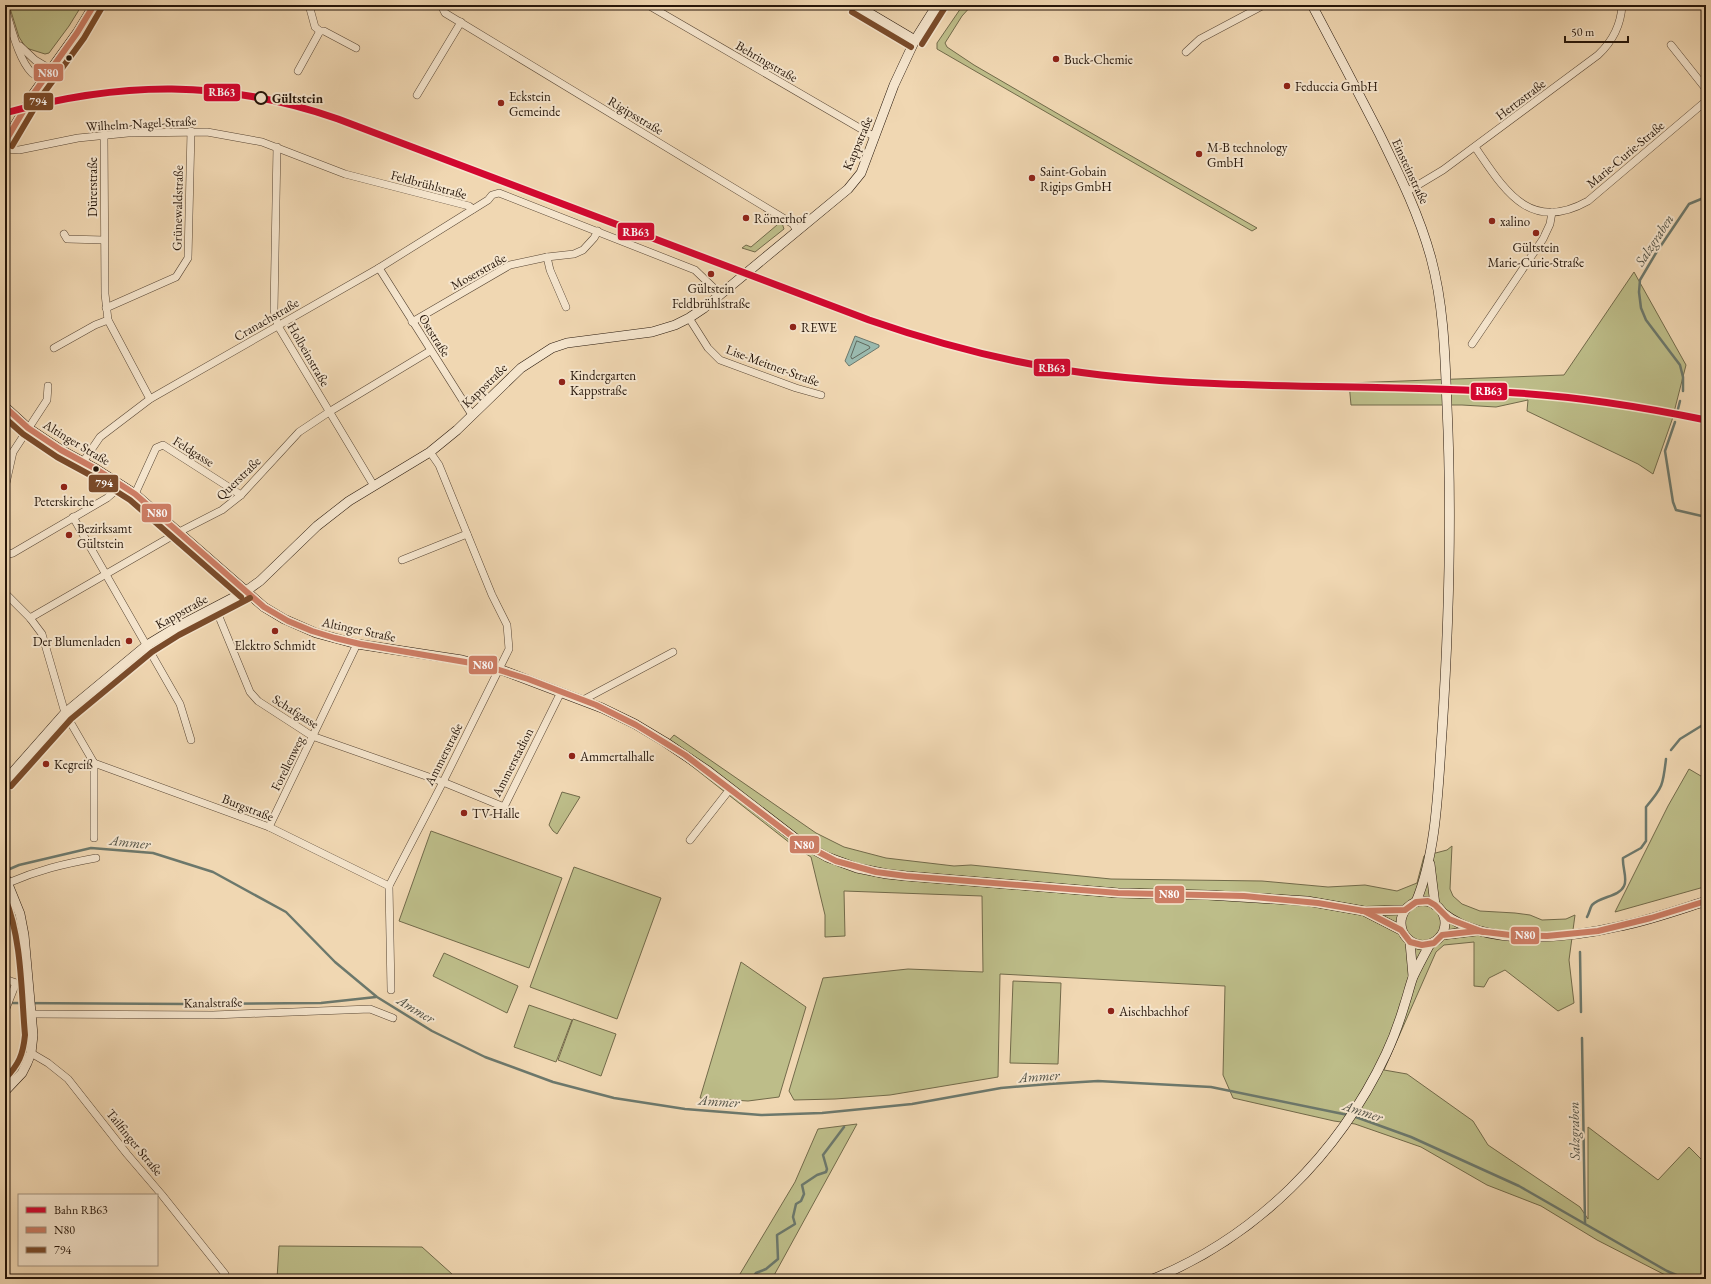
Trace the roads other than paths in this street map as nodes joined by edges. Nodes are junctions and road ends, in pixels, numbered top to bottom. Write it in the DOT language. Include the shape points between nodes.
graph roads {
  1 [pos="94,5"];
  2 [pos="309,5"];
  3 [pos="441,5"];
  4 [pos="648,5"];
  5 [pos="856,5"];
  6 [pos="937,5"];
  7 [pos="1264,5"];
  8 [pos="1312,5"];
  9 [pos="1622,5"];
  10 [pos="5,8"];
  11 [pos="461,22"];
  12 [pos="320,31"];
  13 [pos="915,40"];
  14 [pos="16,43"];
  15 [pos="1671,45"];
  16 [pos="356,48"];
  17 [pos="1186,52"];
  18 [pos="50,70"];
  19 [pos="298,71"];
  20 [pos="42,80"];
  21 [pos="1706,89"];
  22 [pos="417,95"];
  23 [pos="1706,101"];
  24 [pos="192,131"];
  25 [pos="104,135"];
  26 [pos="875,137"];
  27 [pos="5,142"];
  28 [pos="277,147"];
  29 [pos="1475,147"];
  30 [pos="5,149"];
  31 [pos="1408,191"];
  32 [pos="473,209"];
  33 [pos="1552,212"];
  34 [pos="598,231"];
  35 [pos="797,231"];
  36 [pos="64,234"];
  37 [pos="104,240"];
  38 [pos="547,257"];
  39 [pos="378,268"];
  40 [pos="720,294"];
  41 [pos="566,307"];
  42 [pos="106,308"];
  43 [pos="689,318"];
  44 [pos="108,320"];
  45 [pos="412,322"];
  46 [pos="278,326"];
  47 [pos="1472,344"];
  48 [pos="54,348"];
  49 [pos="430,351"];
  50 [pos="48,386"];
  51 [pos="821,395"];
  52 [pos="150,399"];
  53 [pos="5,407"];
  54 [pos="329,412"];
  55 [pos="472,415"];
  56 [pos="28,428"];
  57 [pos="430,452"];
  58 [pos="83,462"];
  59 [pos="122,485"];
  60 [pos="374,486"];
  61 [pos="5,488"];
  62 [pos="135,494"];
  63 [pos="241,495"];
  64 [pos="73,517"];
  65 [pos="179,532"];
  66 [pos="467,534"];
  67 [pos="5,555"];
  68 [pos="402,560"];
  69 [pos="106,573"];
  70 [pos="246,591"];
  71 [pos="5,593"];
  72 [pos="215,607"];
  73 [pos="30,618"];
  74 [pos="357,644"];
  75 [pos="147,645"];
  76 [pos="673,652"];
  77 [pos="499,669"];
  78 [pos="561,692"];
  79 [pos="583,700"];
  80 [pos="65,713"];
  81 [pos="312,736"];
  82 [pos="191,740"];
  83 [pos="94,762"];
  84 [pos="5,781"];
  85 [pos="443,782"];
  86 [pos="730,789"];
  87 [pos="269,826"];
  88 [pos="94,838"];
  89 [pos="690,840"];
  90 [pos="96,858"];
  91 [pos="1430,860"];
  92 [pos="6,880"];
  93 [pos="389,886"];
  94 [pos="1706,901"];
  95 [pos="1416,902"];
  96 [pos="1435,905"];
  97 [pos="1404,910"];
  98 [pos="1364,911"];
  99 [pos="1443,913"];
  100 [pos="1401,930"];
  101 [pos="1478,931"];
  102 [pos="1442,935"];
  103 [pos="1410,942"];
  104 [pos="1430,944"];
  105 [pos="1413,977"];
  106 [pos="5,979"];
  107 [pos="16,983"];
  108 [pos="28,984"];
  109 [pos="391,990"];
  110 [pos="30,1006"];
  111 [pos="6,1009"];
  112 [pos="393,1018"];
  113 [pos="31,1053"];
  114 [pos="5,1091"];
  115 [pos="226,1274"];
  116 [pos="1153,1279"];
  1 -- 18 [label="street"];
  2 -- 12 [label="street" via="315,27"];
  3 -- 11 [label="street, Rigipsstraße" via="445,13"];
  4 -- 26 [label="street, Behringstraße"];
  5 -- 13 [label="street"];
  6 -- 13 [label="street, Kappstraße"];
  7 -- 17 [label="street" via="1200,39"];
  8 -- 31 [label="street, Einsteinstraße"];
  9 -- 29 [label="street, Hertzstraße" via="1618,28 1604,50"];
  10 -- 14 [label="street"];
  11 -- 22 [label="street"];
  11 -- 35 [label="street, Rigipsstraße" via="793,224"];
  12 -- 16 [label="street"];
  12 -- 19 [label="street"];
  13 -- 26 [label="street, Kappstraße" via="894,85"];
  14 -- 18 [label="street"];
  14 -- 20 [label="street" via="25,64"];
  15 -- 21 [label="street"];
  18 -- 20 [label="street"];
  20 -- 27 [label="street"];
  23 -- 33 [label="street, Marie-Curie-Straße" via="1588,201 1572,209"];
  24 -- 25 [label="street, Wilhelm-Nagel-Straße"];
  24 -- 28 [label="street, Wilhelm-Nagel-Straße" via="248,139"];
  24 -- 42 [label="street, Grünewaldstraße" via="188,258 176,277"];
  25 -- 30 [label="street, Wilhelm-Nagel-Straße" via="19,150"];
  25 -- 37 [label="street, Dürerstraße"];
  26 -- 35 [label="street, Kappstraße" via="861,173 848,189"];
  28 -- 32 [label="street, Feldbrühlstraße" via="345,174"];
  28 -- 46 [label="street, Holbeinstraße" via="274,310"];
  29 -- 31 [label="street, Hertzstraße"];
  29 -- 33 [label="street, Marie-Curie-Straße" via="1513,197 1531,208"];
  31 -- 91 [label="street, Einsteinstraße" via="1433,266 1442,316 1448,417 1450,525 1446,650"];
  32 -- 34 [label="street, Feldbrühlstraße" via="492,195 502,193"];
  32 -- 39 [label="street, Cranachstraße"];
  33 -- 47 [label="street" via="1543,239"];
  34 -- 38 [label="street, Moserstraße" via="592,242 583,250 574,254"];
  34 -- 40 [label="street, Feldbrühlstraße" via="694,270"];
  35 -- 40 [label="street, Kappstraße"];
  36 -- 37 [label="street" via="67,239"];
  37 -- 42 [label="street, Dürerstraße"];
  38 -- 41 [label="street"];
  38 -- 45 [label="street, Moserstraße" via="510,265"];
  39 -- 45 [label="street, Oststraße"];
  39 -- 46 [label="street, Cranachstraße"];
  40 -- 43 [label="street, Kappstraße"];
  42 -- 44 [label="street, Dürerstraße"];
  43 -- 51 [label="street, Lise-Meitner-Straße" via="708,348 727,363"];
  43 -- 55 [label="street, Kappstraße" via="652,332 584,340 552,348 522,368"];
  44 -- 48 [label="street"];
  44 -- 52 [label="street, Dürerstraße"];
  45 -- 49 [label="street, Oststraße"];
  46 -- 52 [label="street, Cranachstraße"];
  46 -- 54 [label="street, Holbeinstraße"];
  49 -- 54 [label="street, Querstraße"];
  49 -- 55 [label="street, Oststraße"];
  50 -- 56 [label="street" via="47,400"];
  52 -- 58 [label="street, Cranachstraße" via="100,437"];
  53 -- 56 [label="street, Altinger Straße"];
  54 -- 60 [label="street, Holbeinstraße"];
  54 -- 63 [label="street, Querstraße" via="299,432"];
  55 -- 57 [label="street, Kappstraße"];
  56 -- 58 [label="street, Altinger Straße"];
  56 -- 61 [label="street" via="13,452"];
  57 -- 60 [label="street, Kappstraße"];
  57 -- 66 [label="street, Ammerstraße" via="439,464"];
  58 -- 59 [label="street, Altinger Straße"];
  59 -- 62 [label="street, Altinger Straße"];
  59 -- 64 [label="street" via="107,498"];
  60 -- 70 [label="street, Kappstraße" via="349,501 317,526 260,581"];
  62 -- 63 [label="street, Feldgasse" via="156,448 163,445"];
  62 -- 65 [label="street, Altinger Straße"];
  63 -- 65 [label="street, Querstraße" via="222,510"];
  64 -- 67 [label="street" via="13,553"];
  64 -- 69 [label="street"];
  65 -- 69 [label="street, Querstraße"];
  65 -- 70 [label="street, Altinger Straße"];
  66 -- 68 [label="street"];
  66 -- 77 [label="street, Ammerstraße" via="507,625 509,649"];
  69 -- 73 [label="street, Querstraße"];
  69 -- 75 [label="street"];
  70 -- 72 [label="street, Kappstraße"];
  70 -- 74 [label="street, Altinger Straße" via="264,607 284,619 316,633"];
  71 -- 73 [label="street"];
  72 -- 75 [label="street, Kappstraße"];
  72 -- 81 [label="street, Schafgasse" via="250,692 258,701"];
  73 -- 80 [label="street" via="42,634"];
  74 -- 77 [label="street, Altinger Straße" via="462,660"];
  74 -- 81 [label="street, Forellenweg"];
  75 -- 80 [label="street, Kappstraße"];
  75 -- 82 [label="street" via="180,704"];
  76 -- 79 [label="street"];
  77 -- 78 [label="street, Altinger Straße"];
  77 -- 85 [label="street, Ammerstraße"];
  78 -- 79 [label="street, Altinger Straße"];
  78 -- 85 [label="street, Ammerstadion" via="504,807"];
  79 -- 86 [label="street, Altinger Straße" via="621,717 665,742"];
  80 -- 83 [label="street"];
  80 -- 84 [label="street, Kappstraße"];
  81 -- 85 [label="street, Schafgasse"];
  81 -- 87 [label="street, Forellenweg"];
  83 -- 87 [label="street, Burgstraße"];
  83 -- 88 [label="street"];
  85 -- 93 [label="street, Ammerstraße"];
  86 -- 89 [label="street"];
  86 -- 98 [label="street, Altinger Straße" via="814,850 842,863 871,871 1118,893 1288,900"];
  87 -- 93 [label="street, Burgstraße"];
  90 -- 92 [label="street" via="57,865"];
  91 -- 95 [label="street"];
  91 -- 96 [label="street"];
  92 -- 108 [label="street" via="20,914"];
  93 -- 109 [label="street, Ammerstraße"];
  94 -- 101 [label="street" via="1621,926 1566,935 1522,936"];
  95 -- 96 [label="street"];
  95 -- 97 [label="street"];
  96 -- 99 [label="street"];
  97 -- 98 [label="street"];
  97 -- 100 [label="street" via="1400,922"];
  98 -- 100 [label="street"];
  99 -- 101 [label="street" via="1449,919"];
  99 -- 102 [label="street" via="1445,924"];
  100 -- 103 [label="street"];
  101 -- 102 [label="street"];
  102 -- 104 [label="street"];
  103 -- 104 [label="street" via="1418,945"];
  103 -- 105 [label="street"];
  104 -- 105 [label="street"];
  105 -- 116 [label="street" via="1392,1041 1362,1099 1344,1127 1303,1176 1258,1216 1209,1251"];
  106 -- 107 [label="street"];
  107 -- 108 [label="street"];
  107 -- 111 [label="street"];
  108 -- 110 [label="street"];
  110 -- 112 [label="street, Kanalstraße" via="213,1015 370,1009"];
  110 -- 113 [label="street" via="33,1035"];
  113 -- 114 [label="street" via="22,1073"];
  113 -- 115 [label="street, Tailfinger Straße" via="68,1080"];
}
